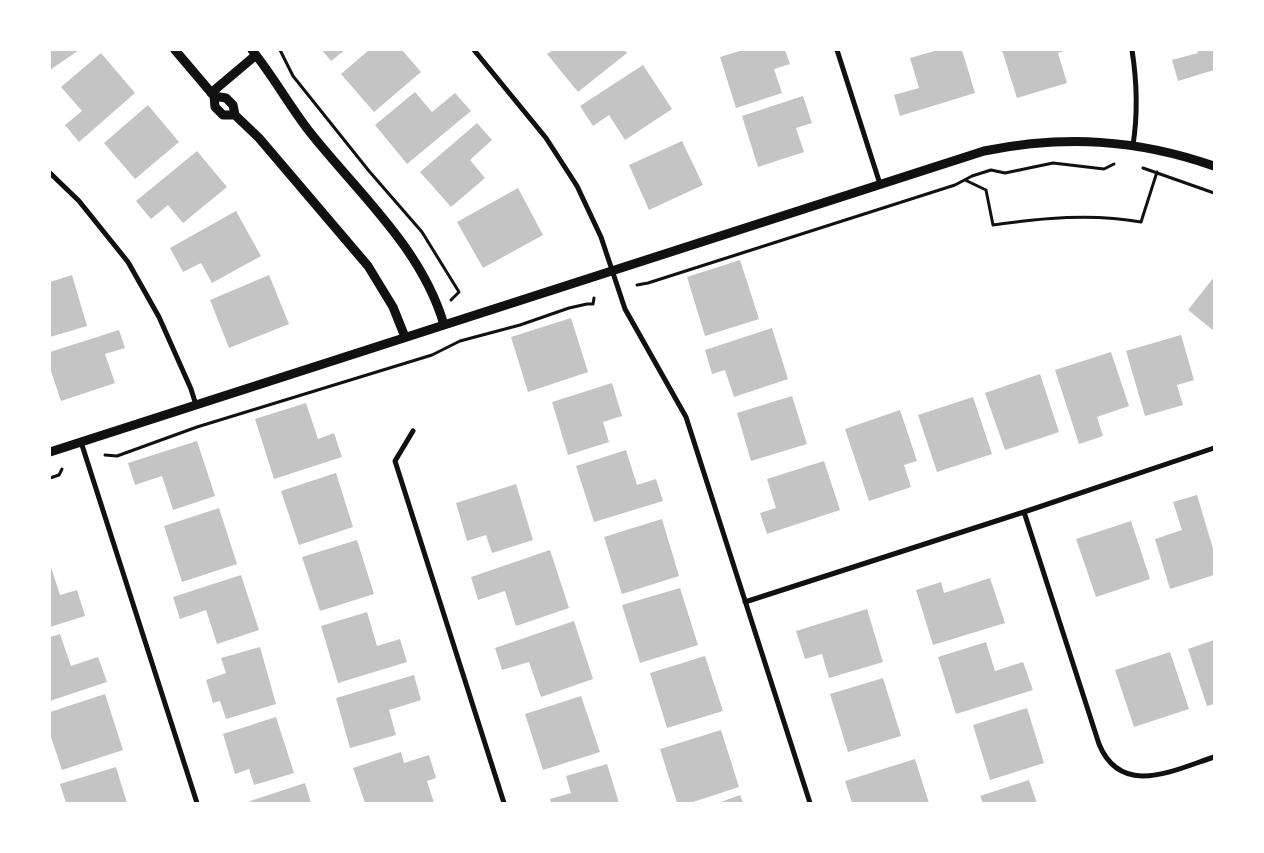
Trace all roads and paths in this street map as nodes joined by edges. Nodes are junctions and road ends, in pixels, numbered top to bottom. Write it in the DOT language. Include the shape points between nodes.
graph roads {
  1 [pos="175,50"];
  2 [pos="280,50"];
  3 [pos="474,50"];
  4 [pos="837,50"];
  5 [pos="1132,50"];
  6 [pos="254,52"];
  7 [pos="212,94"];
  8 [pos="235,115"];
  9 [pos="1133,145"];
  10 [pos="1114,164"];
  11 [pos="1214,166"];
  12 [pos="1144,168"];
  13 [pos="1157,172"];
  14 [pos="50,174"];
  15 [pos="965,180"];
  16 [pos="880,184"];
  17 [pos="1214,193"];
  18 [pos="612,270"];
  19 [pos="637,285"];
  20 [pos="594,298"];
  21 [pos="451,300"];
  22 [pos="444,325"];
  23 [pos="405,337"];
  24 [pos="196,405"];
  25 [pos="413,431"];
  26 [pos="80,442"];
  27 [pos="1214,448"];
  28 [pos="50,452"];
  29 [pos="105,455"];
  30 [pos="62,469"];
  31 [pos="50,478"];
  32 [pos="1024,512"];
  33 [pos="745,602"];
  34 [pos="1214,757"];
  35 [pos="197,803"];
  36 [pos="504,803"];
  37 [pos="810,803"];
  1 -- 7 [label="street"];
  2 -- 21 [label="path" via="293,76 422,232 459,292"];
  3 -- 18 [label="street" via="562,161 590,211"];
  4 -- 16 [label="street"];
  5 -- 9 [label="street" via="1137,91"];
  6 -- 7 [label="street"];
  6 -- 22 [label="street" via="309,132 411,256 433,296"];
  7 -- 8 [label="street" via="226,98 234,105"];
  7 -- 8 [label="street" via="215,107 223,115"];
  8 -- 23 [label="street" via="259,138 368,266 393,307"];
  9 -- 11 [label="street"];
  9 -- 16 [label="street" via="1073,140 1014,145 955,159"];
  10 -- 15 [label="path" via="1104,169 1053,163 1005,172 991,170"];
  12 -- 13 [label="path"];
  13 -- 15 [label="path" via="1142,222 1113,217 1075,217 993,225 986,190"];
  13 -- 17 [label="path"];
  14 -- 24 [label="street" via="80,201 128,262 159,317"];
  15 -- 19 [label="path"];
  16 -- 18 [label="street"];
  18 -- 22 [label="street"];
  18 -- 33 [label="street" via="625,309 686,417"];
  20 -- 29 [label="path" via="593,304 569,308 460,341 432,355 117,456"];
  22 -- 23 [label="street"];
  23 -- 24 [label="street"];
  24 -- 26 [label="street"];
  25 -- 36 [label="street" via="395,461"];
  26 -- 28 [label="street"];
  26 -- 35 [label="street"];
  27 -- 32 [label="street"];
  30 -- 31 [label="path" via="59,475"];
  32 -- 33 [label="street"];
  32 -- 34 [label="street" via="1106,758 1126,773 1153,777"];
  33 -- 37 [label="street"];
}
